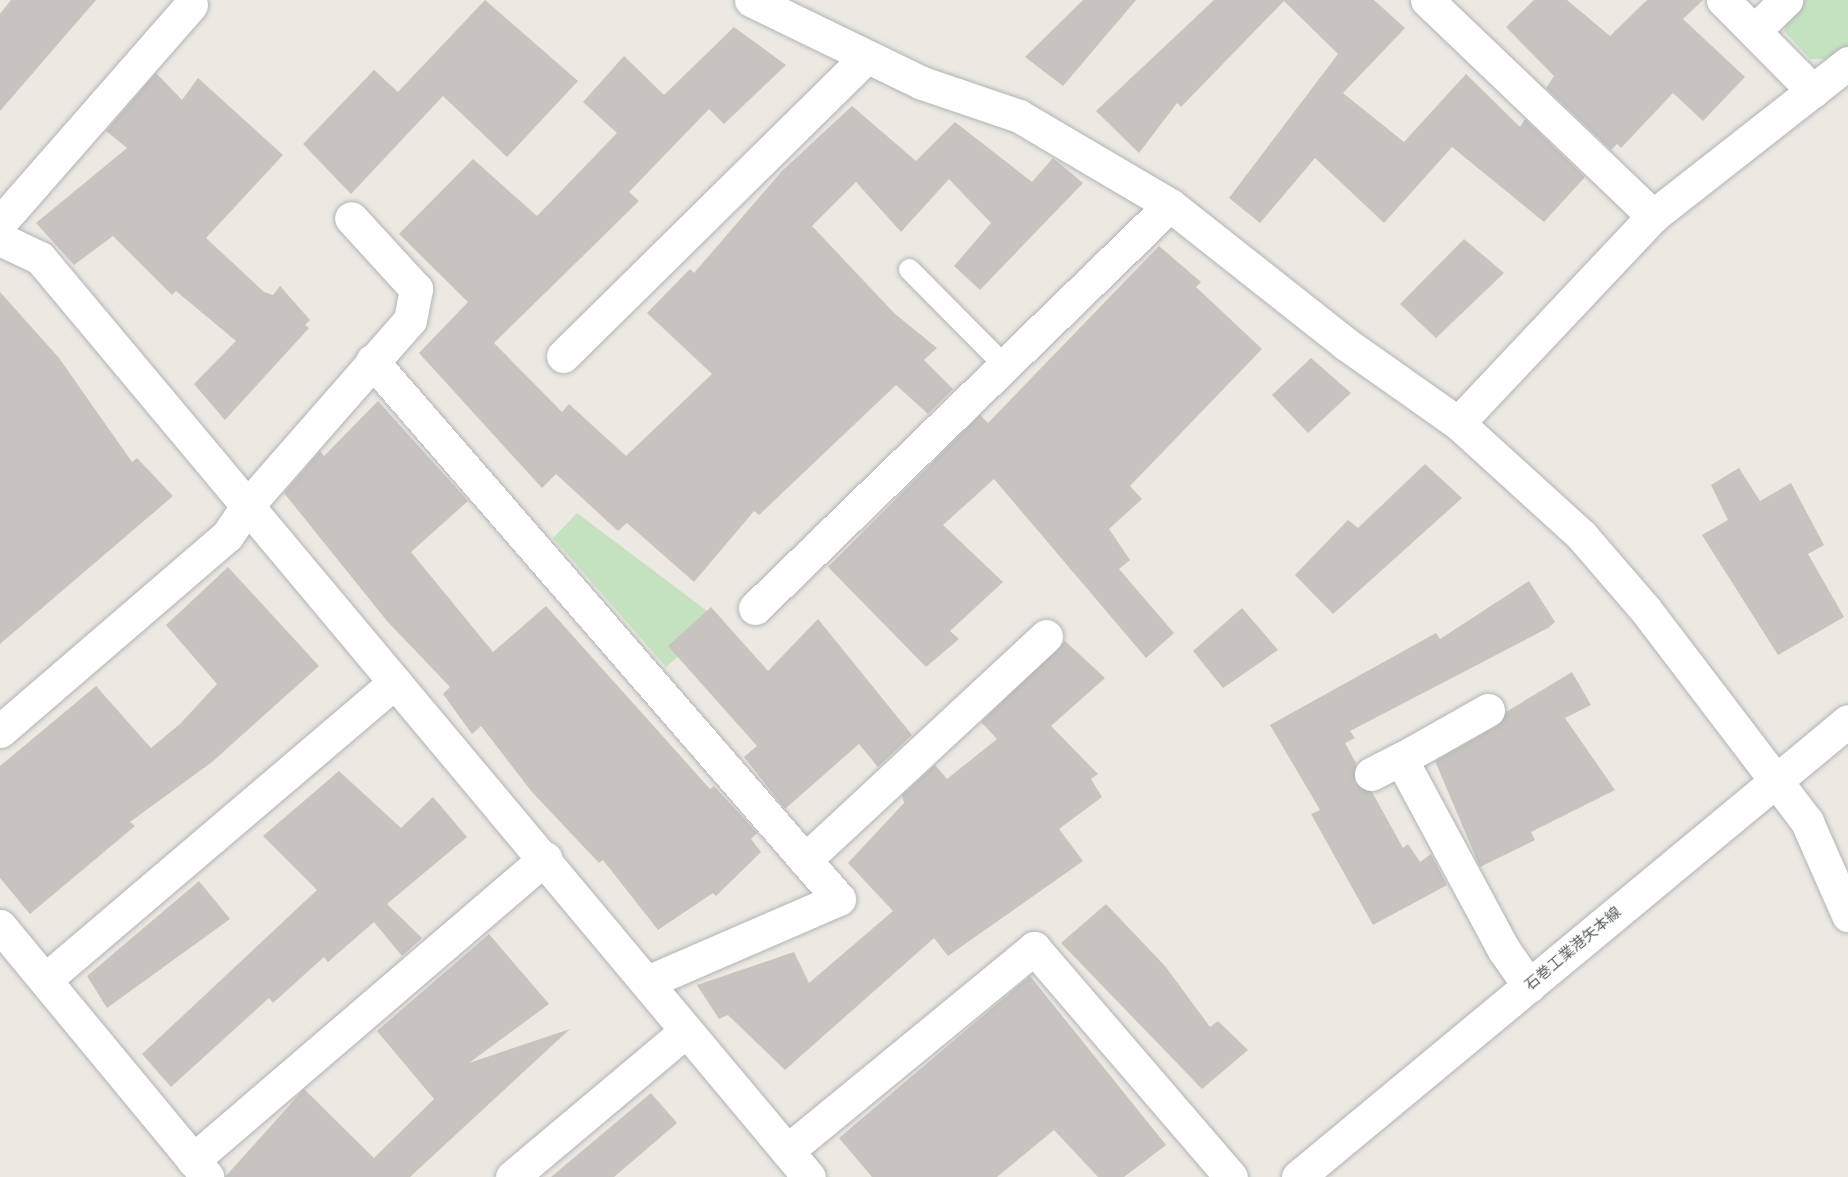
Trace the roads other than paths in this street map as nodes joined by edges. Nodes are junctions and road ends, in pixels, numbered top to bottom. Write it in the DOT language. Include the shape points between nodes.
graph roads {
  1 [pos="751,0"];
  2 [pos="1427,0"];
  3 [pos="1724,0"];
  4 [pos="1786,0"];
  5 [pos="193,2"];
  6 [pos="1754,31"];
  7 [pos="866,57"];
  8 [pos="1848,63"];
  9 [pos="1813,91"];
  10 [pos="1170,205"];
  11 [pos="1653,216"];
  12 [pos="351,218"];
  13 [pos="0,223"];
  14 [pos="0,239"];
  15 [pos="909,269"];
  16 [pos="562,356"];
  17 [pos="372,361"];
  18 [pos="1005,366"];
  19 [pos="1458,423"];
  20 [pos="248,505"];
  21 [pos="755,608"];
  22 [pos="1046,636"];
  23 [pos="395,682"];
  24 [pos="1488,710"];
  25 [pos="1848,721"];
  26 [pos="0,731"];
  27 [pos="1401,759"];
  28 [pos="1371,774"];
  29 [pos="1776,779"];
  30 [pos="545,858"];
  31 [pos="805,860"];
  32 [pos="1848,915"];
  33 [pos="0,926"];
  34 [pos="46,979"];
  35 [pos="647,982"];
  36 [pos="1529,986"];
  37 [pos="686,1031"];
  38 [pos="787,1151"];
  39 [pos="201,1168"];
  40 [pos="512,1177"];
  41 [pos="809,1177"];
  42 [pos="1231,1177"];
  43 [pos="1298,1177"];
  1 -- 7 [label="street"];
  2 -- 11 [label="street"];
  3 -- 6 [label="street"];
  4 -- 6 [label="street"];
  5 -- 13 [label="street"];
  6 -- 9 [label="street"];
  7 -- 10 [label="street" via="1018,116"];
  7 -- 16 [label="street"];
  8 -- 9 [label="street"];
  9 -- 11 [label="street"];
  10 -- 18 [label="street"];
  10 -- 19 [label="street" via="1346,344"];
  11 -- 19 [label="street"];
  12 -- 17 [label="street" via="416,289 410,320"];
  14 -- 20 [label="street" via="40,258"];
  15 -- 18 [label="lane"];
  17 -- 20 [label="street"];
  17 -- 31 [label="street"];
  18 -- 21 [label="street"];
  19 -- 29 [label="street" via="1582,536"];
  20 -- 23 [label="street"];
  20 -- 26 [label="street" via="227,536"];
  22 -- 31 [label="street"];
  23 -- 30 [label="street"];
  23 -- 34 [label="street"];
  24 -- 27 [label="street"];
  25 -- 29 [label="street, 石巻工業港矢本線"];
  27 -- 28 [label="street"];
  27 -- 36 [label="street"];
  29 -- 32 [label="street" via="1807,822"];
  29 -- 36 [label="street, 石巻工業港矢本線"];
  30 -- 35 [label="street"];
  30 -- 39 [label="street"];
  31 -- 35 [label="street" via="838,899"];
  33 -- 34 [label="street"];
  34 -- 39 [label="street"];
  35 -- 37 [label="street"];
  36 -- 43 [label="street, 石巻工業港矢本線"];
  37 -- 38 [label="street"];
  37 -- 40 [label="street"];
  38 -- 41 [label="street"];
  38 -- 42 [label="street" via="1035,948"];
}
